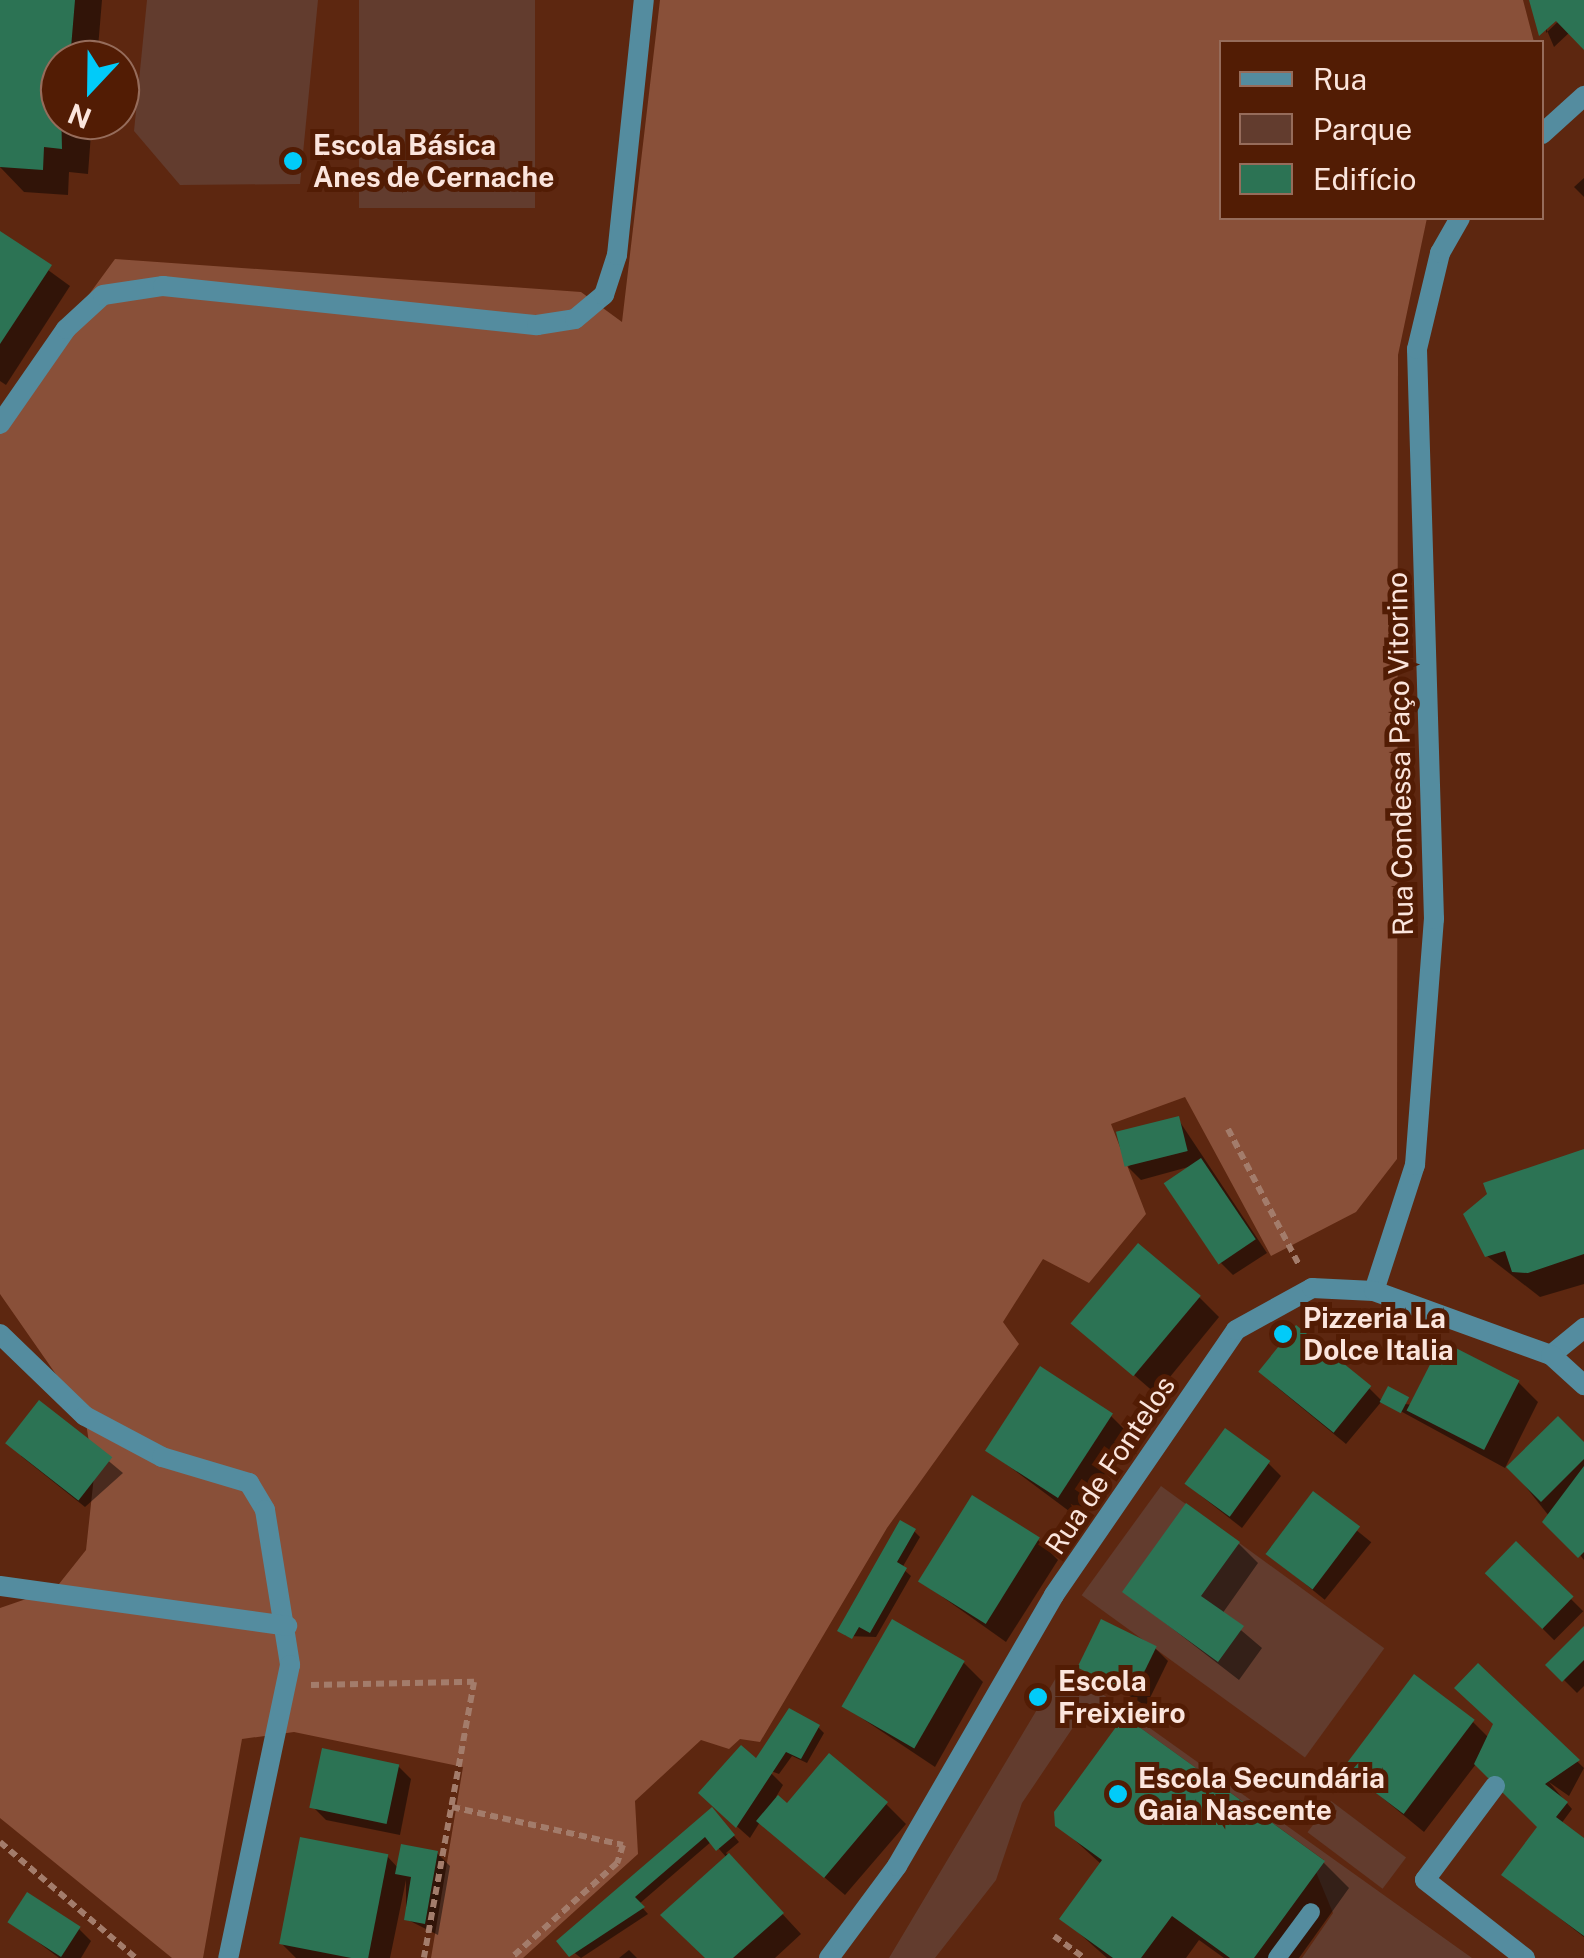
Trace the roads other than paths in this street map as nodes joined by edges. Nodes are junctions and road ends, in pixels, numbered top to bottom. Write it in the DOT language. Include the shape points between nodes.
graph roads {
  1 [pos="644,0"];
  2 [pos="1584,96"];
  3 [pos="1544,132"];
  4 [pos="1459,220"];
  5 [pos="0,424"];
  6 [pos="1374,1291"];
  7 [pos="1584,1328"];
  8 [pos="0,1334"];
  9 [pos="1550,1355"];
  10 [pos="1584,1386"];
  11 [pos="0,1586"];
  12 [pos="287,1626"];
  13 [pos="1495,1786"];
  14 [pos="1311,1912"];
  15 [pos="228,1958"];
  16 [pos="830,1958"];
  17 [pos="1277,1958"];
  18 [pos="1525,1958"];
  1 -- 5 [label="street" via="617,255 604,295 575,319 537,325 163,286 103,295 66,329"];
  2 -- 3 [label="street"];
  4 -- 6 [label="street, Rua Condessa Paço Vitorino" via="1440,254 1417,349 1434,918 1416,1165"];
  6 -- 9 [label="street"];
  6 -- 16 [label="street, Rua de Fontelos" via="1312,1288 1236,1330 1054,1595 898,1866"];
  7 -- 9 [label="street"];
  8 -- 12 [label="street" via="85,1416 162,1457 249,1483 265,1510"];
  9 -- 10 [label="street"];
  11 -- 12 [label="street"];
  12 -- 15 [label="street" via="286,1686"];
  13 -- 18 [label="street" via="1425,1880"];
  14 -- 17 [label="lane"];
}
